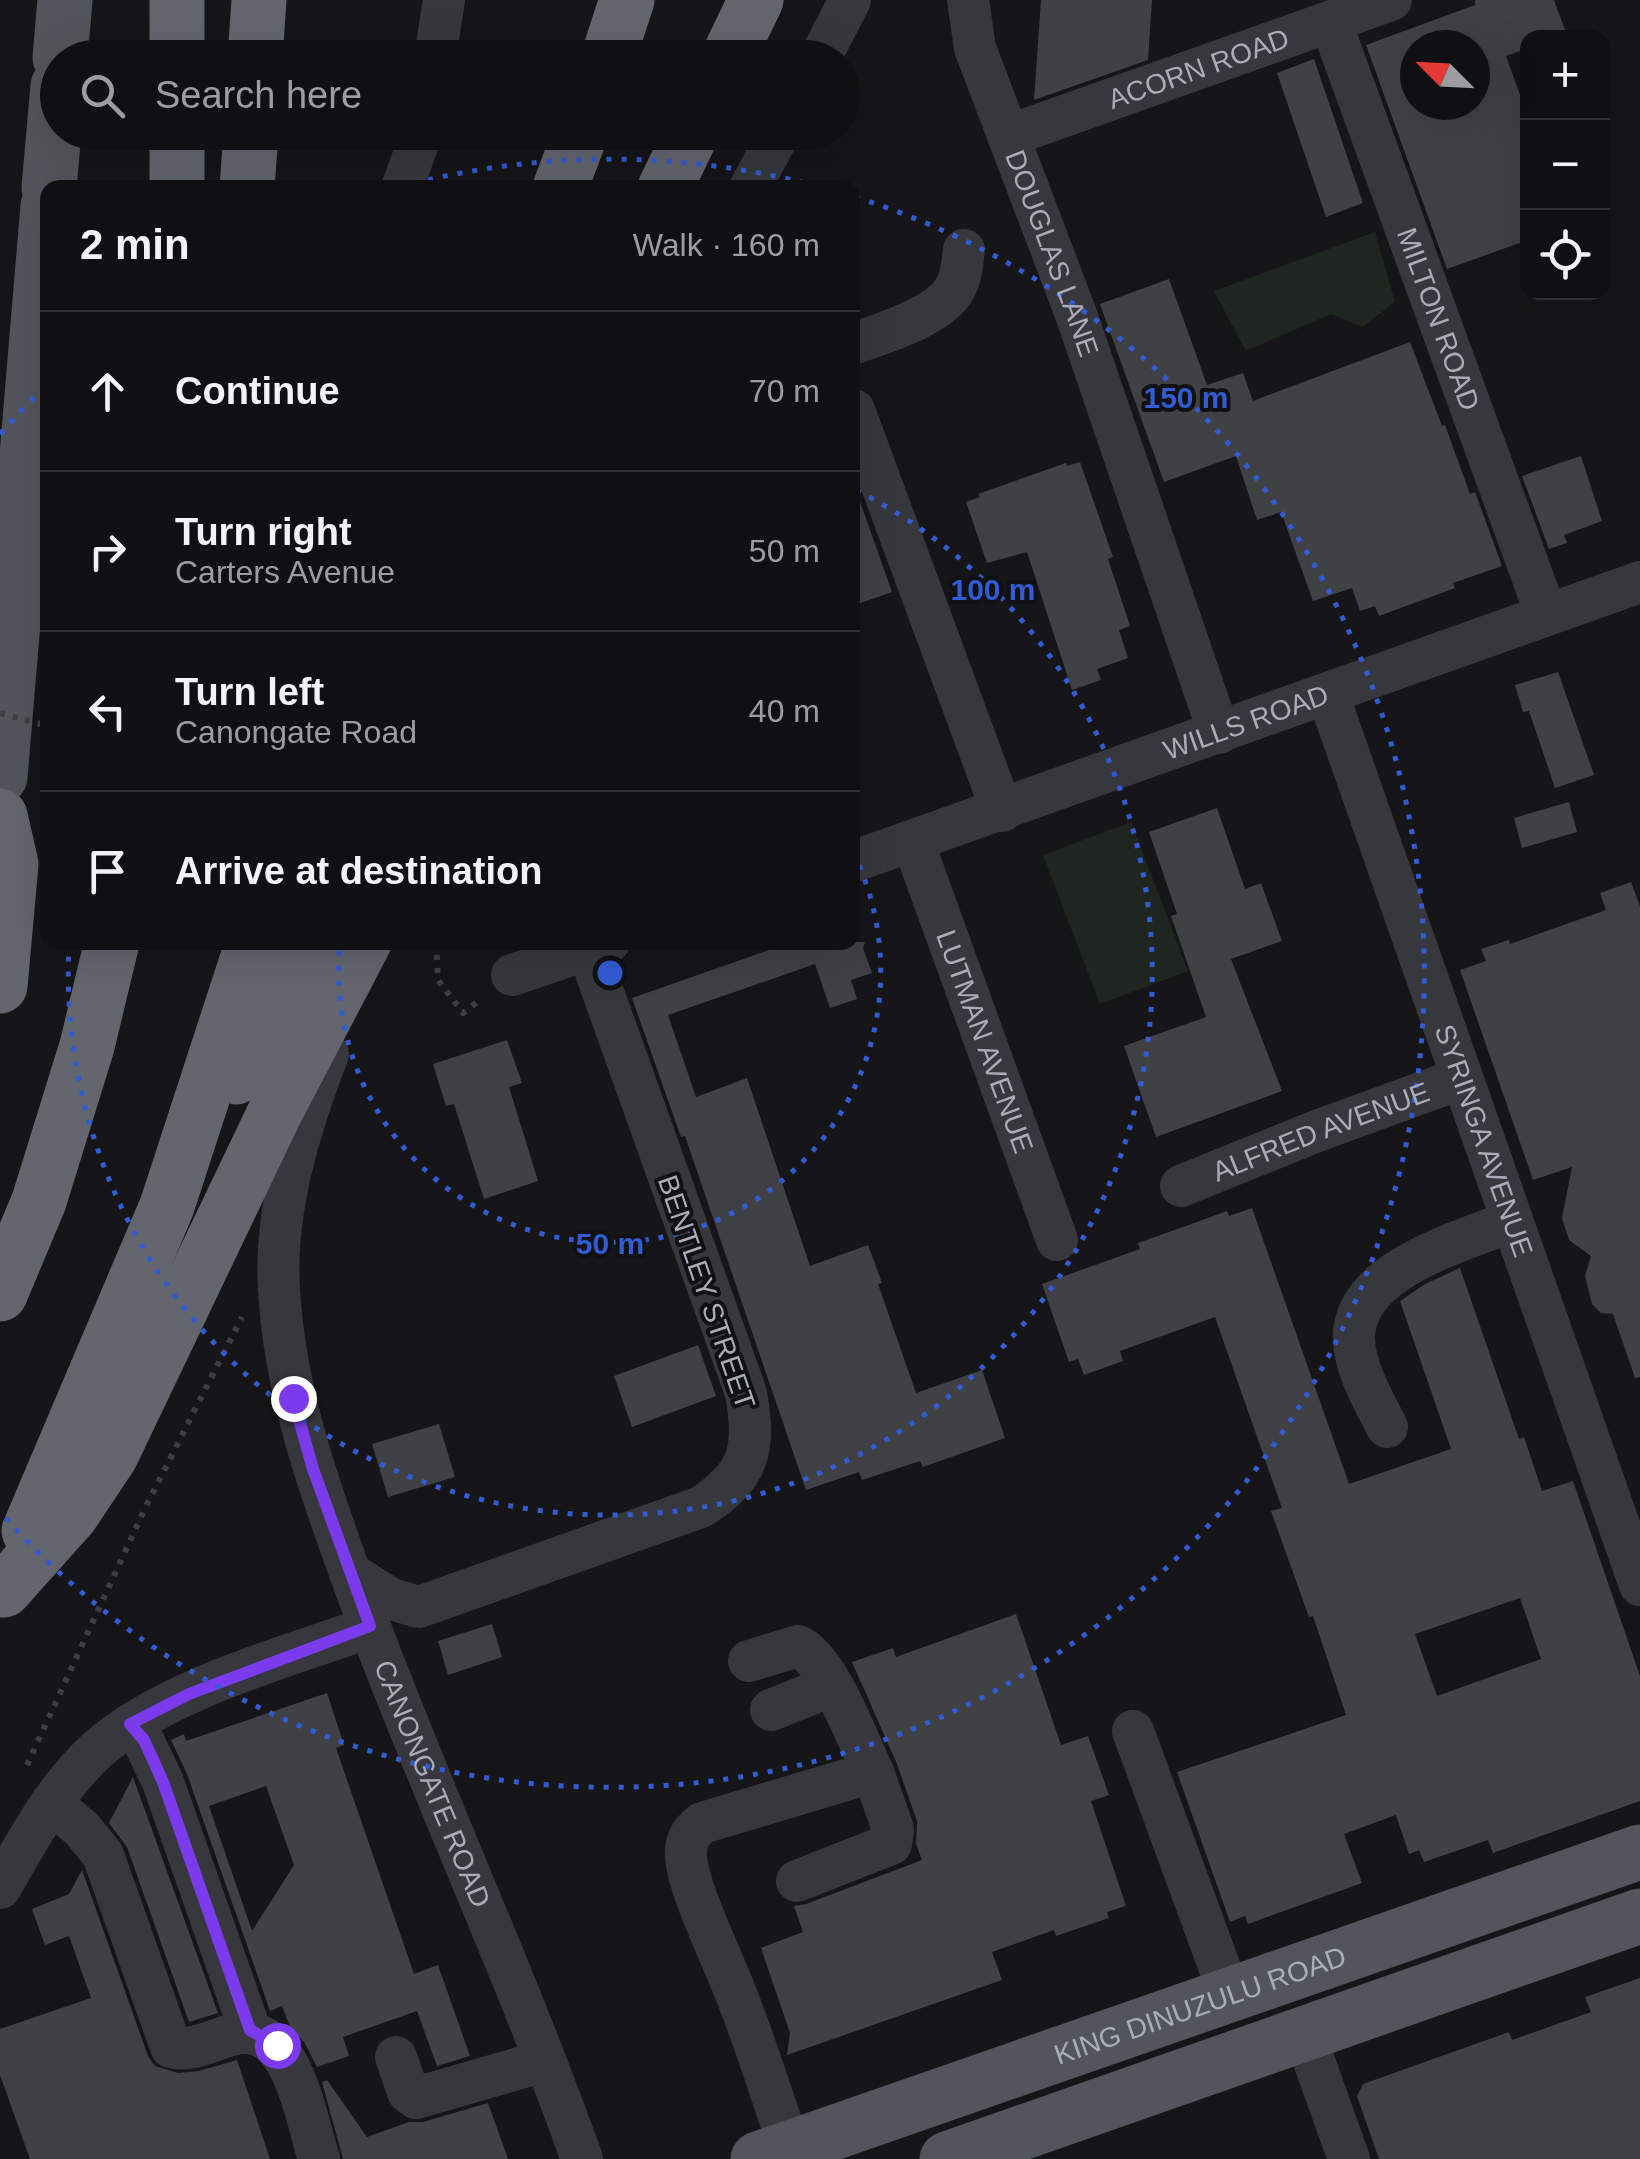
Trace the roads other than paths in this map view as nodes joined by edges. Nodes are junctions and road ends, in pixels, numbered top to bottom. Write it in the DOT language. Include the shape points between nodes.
graph roads {
  1 [pos="65,0"];
  2 [pos="177,0"];
  3 [pos="259,0"];
  4 [pos="444,0"];
  5 [pos="627,0"];
  6 [pos="756,0"];
  7 [pos="850,0"];
  8 [pos="968,0"];
  9 [pos="1384,2"];
  10 [pos="1332,23"];
  11 [pos="62,40"];
  12 [pos="177,40"];
  13 [pos="256,40"];
  14 [pos="438,40"];
  15 [pos="614,40"];
  16 [pos="737,40"];
  17 [pos="829,40"];
  18 [pos="1008,136"];
  19 [pos="52,150"];
  20 [pos="177,150"];
  21 [pos="249,150"];
  22 [pos="416,150"];
  23 [pos="574,150"];
  24 [pos="683,150"];
  25 [pos="770,150"];
  26 [pos="50,180"];
  27 [pos="177,180"];
  28 [pos="247,180"];
  29 [pos="405,180"];
  30 [pos="563,180"];
  31 [pos="669,180"];
  32 [pos="754,180"];
  33 [pos="964,250"];
  34 [pos="40,301"];
  35 [pos="860,341"];
  36 [pos="860,426"];
  37 [pos="1640,582"];
  38 [pos="1546,614"];
  39 [pos="1328,695"];
  40 [pos="1219,733"];
  41 [pos="0,777"];
  42 [pos="1002,811"];
  43 [pos="0,816"];
  44 [pos="913,842"];
  45 [pos="860,859"];
  46 [pos="110,950"];
  47 [pos="250,950"];
  48 [pos="303,950"];
  49 [pos="360,950"];
  50 [pos="371,950"];
  51 [pos="586,950"];
  52 [pos="599,950"];
  53 [pos="512,974"];
  54 [pos="0,986"];
  55 [pos="1462,1078"];
  56 [pos="1181,1186"];
  57 [pos="167,1206"];
  58 [pos="1512,1221"];
  59 [pos="1057,1240"];
  60 [pos="0,1294"];
  61 [pos="1387,1427"];
  62 [pos="350,1573"];
  63 [pos="1640,1585"];
  64 [pos="2,1594"];
  65 [pos="419,1607"];
  66 [pos="370,1626"];
  67 [pos="750,1661"];
  68 [pos="831,1686"];
  69 [pos="395,1693"];
  70 [pos="771,1710"];
  71 [pos="130,1724"];
  72 [pos="1133,1731"];
  73 [pos="873,1772"];
  74 [pos="51,1803"];
  75 [pos="1640,1852"];
  76 [pos="797,1881"];
  77 [pos="0,1888"];
  78 [pos="1640,1916"];
  79 [pos="1229,1993"];
  80 [pos="250,2030"];
  81 [pos="1304,2033"];
  82 [pos="396,2056"];
  83 [pos="544,2061"];
  84 [pos="774,2154"];
  85 [pos="319,2159"];
  86 [pos="582,2159"];
  87 [pos="946,2159"];
  88 [pos="1349,2159"];
  1 -- 11 [label="main road"];
  2 -- 12 [label="highway"];
  3 -- 13 [label="highway"];
  4 -- 14 [label="street"];
  5 -- 15 [label="highway"];
  6 -- 16 [label="highway"];
  7 -- 17 [label="street"];
  8 -- 18 [label="street, DOUGLAS LANE" via="974,48"];
  9 -- 10 [label="street, ACORN ROAD"];
  10 -- 18 [label="street, ACORN ROAD"];
  10 -- 38 [label="street, MILTON ROAD"];
  18 -- 40 [label="street, DOUGLAS LANE"];
  19 -- 26 [label="main road"];
  20 -- 27 [label="highway"];
  21 -- 28 [label="highway"];
  22 -- 29 [label="street"];
  23 -- 30 [label="highway"];
  24 -- 31 [label="highway"];
  25 -- 32 [label="street"];
  33 -- 35 [label="street" via="948,300"];
  34 -- 41 [label="main road"];
  36 -- 42 [label="street"];
  37 -- 38 [label="street, WILLS ROAD"];
  38 -- 39 [label="street, WILLS ROAD"];
  39 -- 40 [label="street, WILLS ROAD"];
  39 -- 55 [label="street, SYRINGA AVENUE"];
  40 -- 42 [label="street, WILLS ROAD"];
  42 -- 44 [label="street, WILLS ROAD"];
  43 -- 54 [label="highway" via="10,864"];
  44 -- 45 [label="street, WILLS ROAD"];
  44 -- 59 [label="street, LUTMAN AVENUE"];
  46 -- 60 [label="highway" via="38,1202"];
  47 -- 57 [label="highway"];
  48 -- 57 [label="highway"];
  49 -- 64 [label="highway" via="112,1455 71,1515"];
  50 -- 62 [label="street, CANONGATE ROAD" via="308,1110 283,1208 278,1286 293,1398"];
  51 -- 53 [label="street"];
  52 -- 65 [label="street, BENTLEY STREET" via="746,1393 752,1443 735,1480 701,1507"];
  55 -- 56 [label="street, ALFRED AVENUE"];
  55 -- 58 [label="street, SYRINGA AVENUE"];
  57 -- 64 [label="highway"];
  58 -- 61 [label="street" via="1404,1266 1371,1292 1354,1340"];
  58 -- 63 [label="street, SYRINGA AVENUE"];
  62 -- 65 [label="street"];
  62 -- 66 [label="street, CANONGATE ROAD"];
  65 -- 69 [label="street" via="402,1646"];
  66 -- 69 [label="street, CANONGATE ROAD"];
  66 -- 71 [label="street" via="189,1694"];
  67 -- 68 [label="street" via="798,1646"];
  68 -- 70 [label="street"];
  68 -- 73 [label="street"];
  69 -- 83 [label="street, CANONGATE ROAD"];
  71 -- 74 [label="street"];
  71 -- 80 [label="street" via="163,1782"];
  72 -- 79 [label="street"];
  73 -- 76 [label="street" via="893,1828 891,1844"];
  73 -- 84 [label="street" via="702,1822 686,1845 686,1861 738,1998"];
  74 -- 77 [label="street"];
  74 -- 80 [label="street" via="103,1855 171,2047 186,2049"];
  75 -- 79 [label="main road, KING DINUZULU ROAD"];
  78 -- 81 [label="main road"];
  79 -- 84 [label="main road, KING DINUZULU ROAD"];
  80 -- 85 [label="street" via="269,2038 284,2056"];
  81 -- 87 [label="main road"];
  81 -- 88 [label="street"];
  82 -- 83 [label="street" via="416,2098"];
  83 -- 86 [label="street, CANONGATE ROAD"];
}
